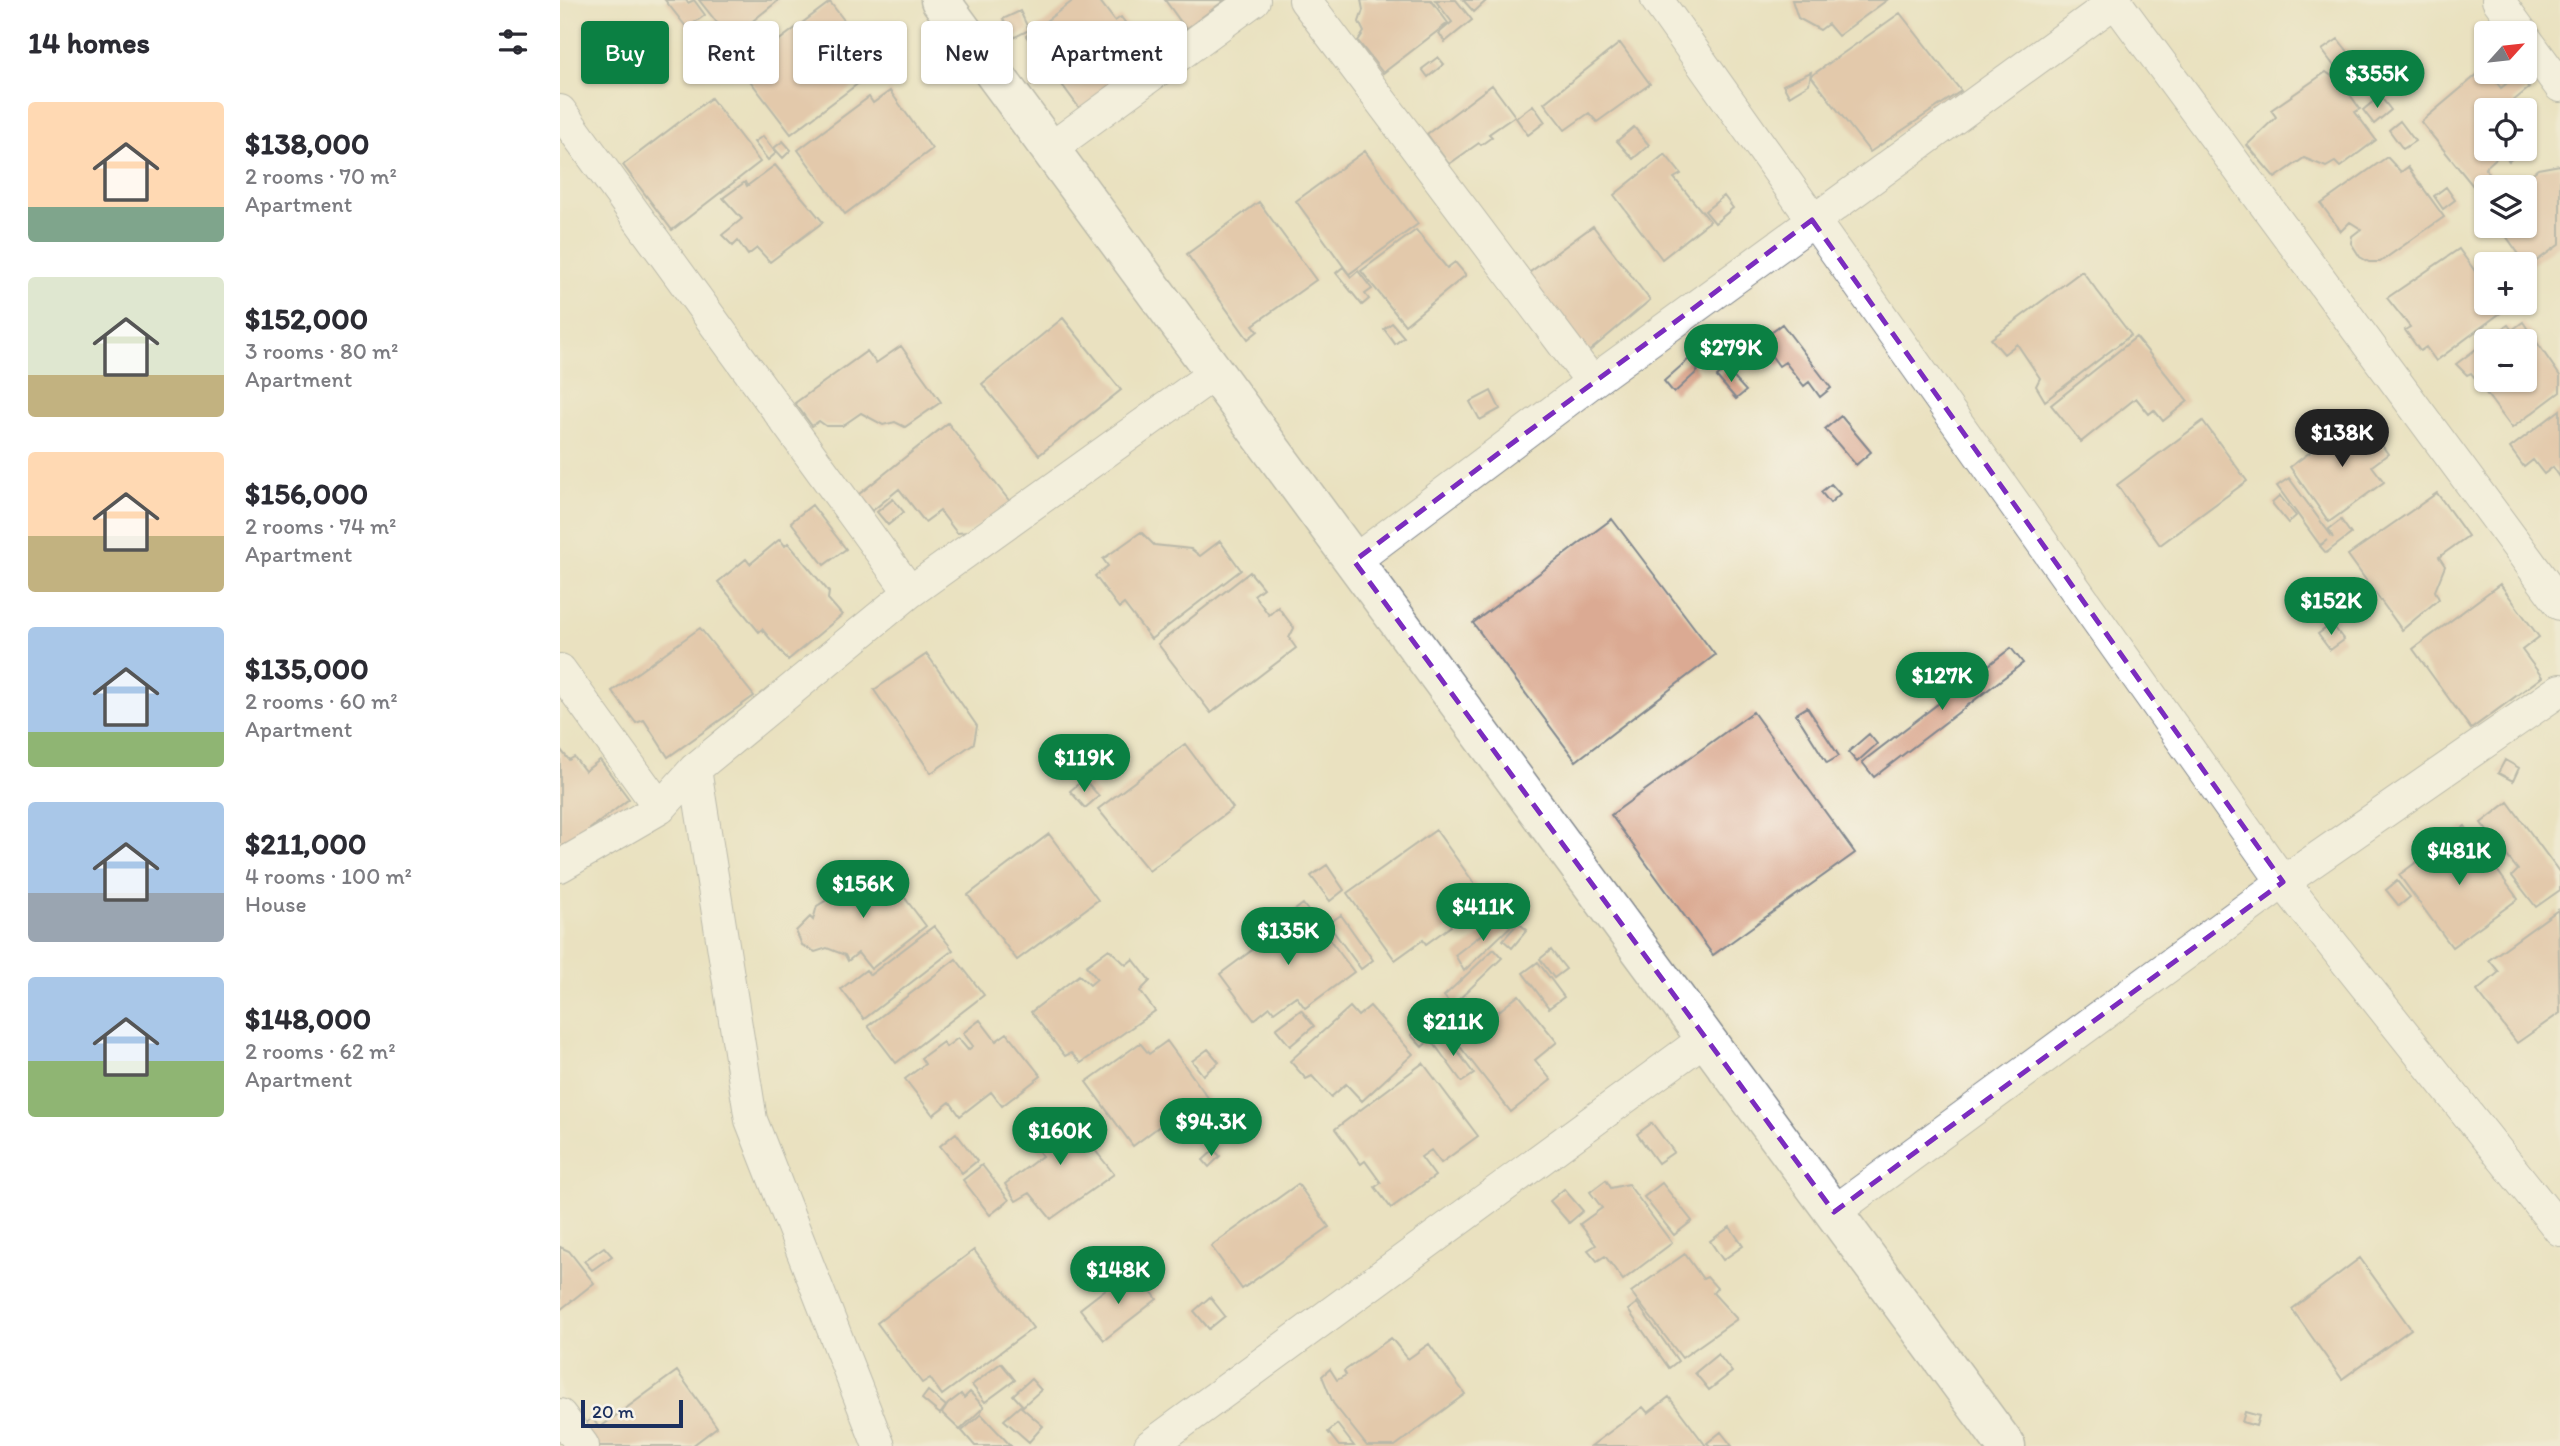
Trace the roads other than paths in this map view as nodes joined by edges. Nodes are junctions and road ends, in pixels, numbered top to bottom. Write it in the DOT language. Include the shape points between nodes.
graph roads {
  1 [pos="940,0"];
  2 [pos="1254,0"];
  3 [pos="1305,0"];
  4 [pos="1657,0"];
  5 [pos="2116,0"];
  6 [pos="2498,0"];
  7 [pos="2513,21"];
  8 [pos="2538,56"];
  9 [pos="2560,86"];
  10 [pos="560,111"];
  11 [pos="1050,149"];
  12 [pos="1812,220"];
  13 [pos="1215,373"];
  14 [pos="1592,382"];
  15 [pos="1354,561"];
  16 [pos="910,592"];
  17 [pos="2560,604"];
  18 [pos="560,670"];
  19 [pos="2560,690"];
  20 [pos="695,769"];
  21 [pos="660,808"];
  22 [pos="560,866"];
  23 [pos="2283,882"];
  24 [pos="1706,1038"];
  25 [pos="1834,1212"];
  26 [pos="2560,1230"];
  27 [pos="560,1415"];
  28 [pos="583,1446"];
  29 [pos="879,1446"];
  30 [pos="1150,1446"];
  31 [pos="2006,1446"];
  1 -- 11 [label="street"];
  2 -- 11 [label="street"];
  3 -- 14 [label="street"];
  4 -- 12 [label="street"];
  5 -- 12 [label="street"];
  5 -- 17 [label="street"];
  6 -- 7 [label="street"];
  8 -- 9 [label="street"];
  10 -- 16 [label="street"];
  11 -- 13 [label="street"];
  12 -- 14 [label="street"];
  12 -- 23 [label="street"];
  13 -- 15 [label="street"];
  13 -- 16 [label="street"];
  14 -- 15 [label="street"];
  15 -- 24 [label="street"];
  16 -- 20 [label="street"];
  18 -- 21 [label="street"];
  19 -- 23 [label="street"];
  20 -- 21 [label="street"];
  20 -- 29 [label="street" via="751,1120"];
  21 -- 22 [label="street"];
  23 -- 25 [label="street"];
  23 -- 26 [label="street"];
  24 -- 25 [label="street"];
  24 -- 30 [label="street"];
  25 -- 31 [label="street"];
  27 -- 28 [label="street"];
}
